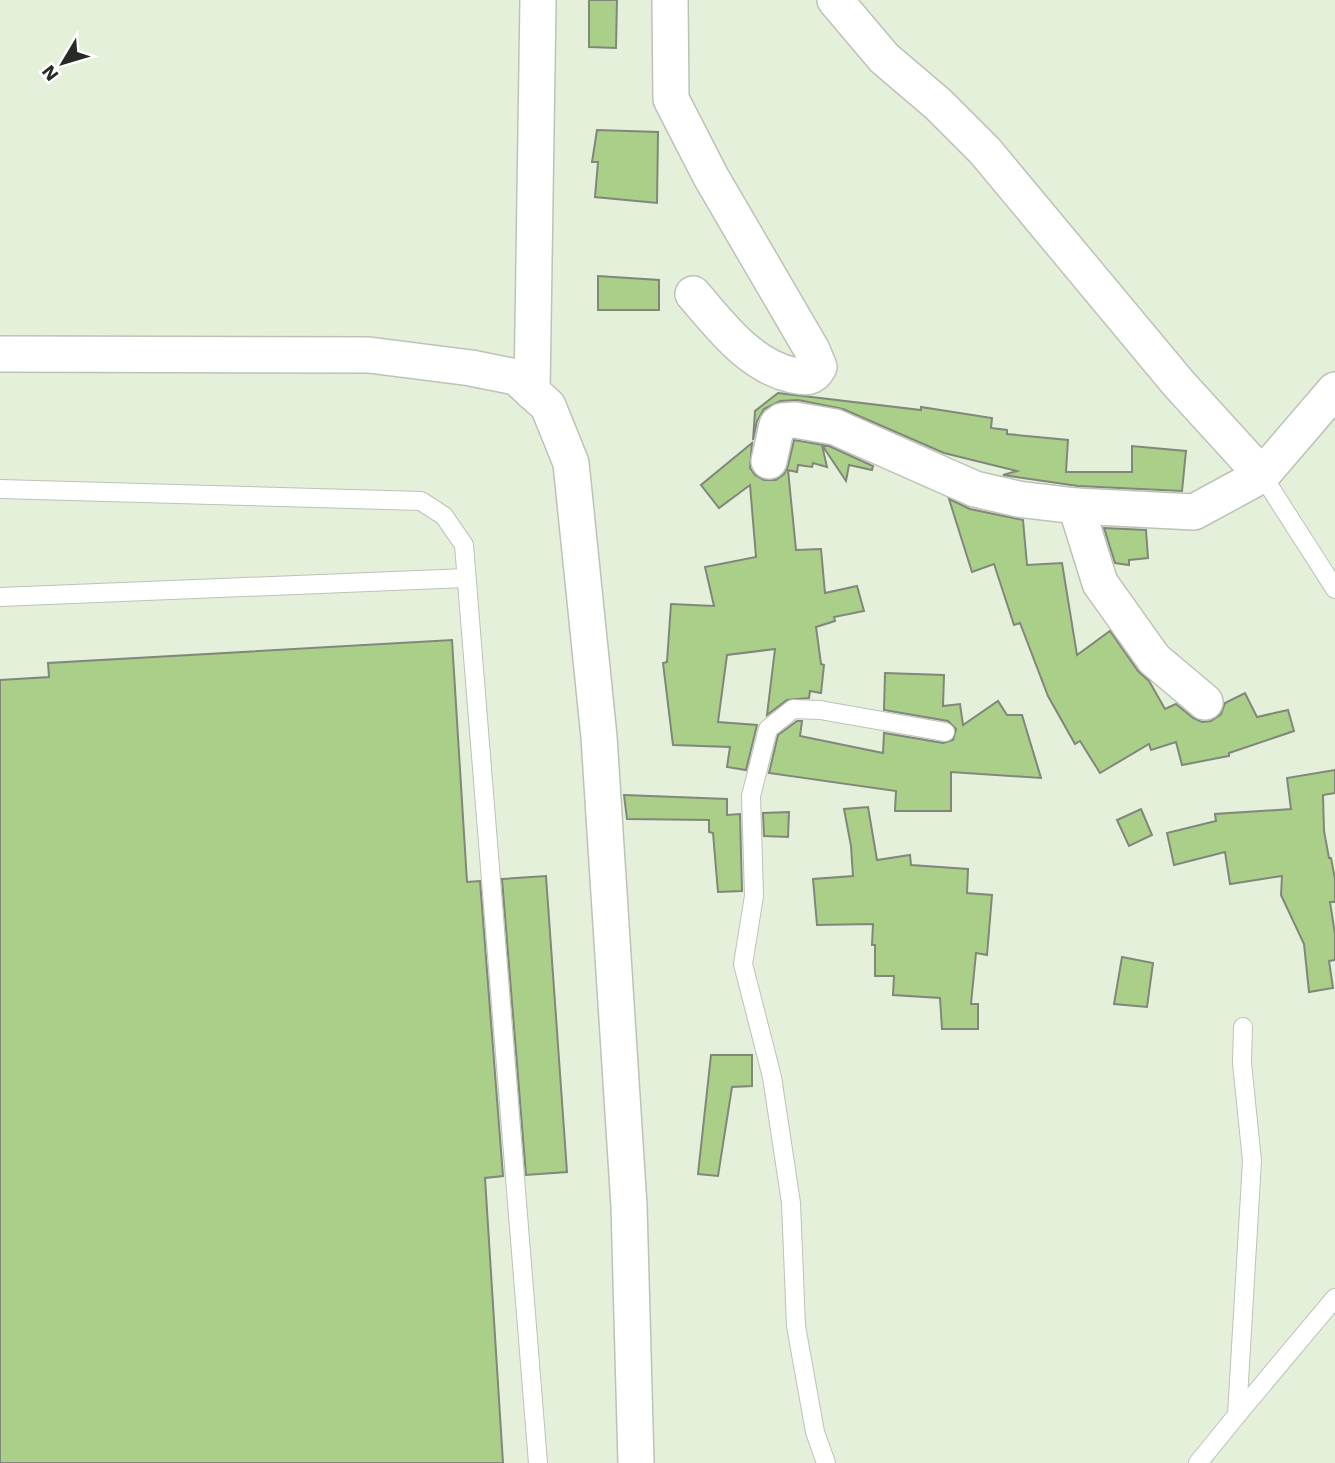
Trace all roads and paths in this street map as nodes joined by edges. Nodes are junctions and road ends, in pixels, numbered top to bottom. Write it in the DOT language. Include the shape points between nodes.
graph roads {
  1 [pos="538,0"];
  2 [pos="670,0"];
  3 [pos="835,0"];
  4 [pos="693,294"];
  5 [pos="0,354"];
  6 [pos="1335,390"];
  7 [pos="532,392"];
  8 [pos="769,461"];
  9 [pos="1262,475"];
  10 [pos="0,489"];
  11 [pos="1076,506"];
  12 [pos="466,578"];
  13 [pos="1335,589"];
  14 [pos="0,597"];
  15 [pos="1205,702"];
  16 [pos="945,732"];
  17 [pos="1243,1027"];
  18 [pos="1335,1298"];
  19 [pos="1237,1415"];
  20 [pos="538,1463"];
  21 [pos="636,1463"];
  22 [pos="826,1463"];
  23 [pos="1198,1463"];
  1 -- 7 [label="street"];
  2 -- 4 [label="street" via="671,99 710,177 819,367 807,378 777,371 731,338"];
  3 -- 9 [label="street" via="884,58 985,151 1179,384"];
  5 -- 7 [label="street" via="369,355 516,377"];
  6 -- 9 [label="street"];
  7 -- 21 [label="street" via="548,406 570,463 599,737 629,1206"];
  8 -- 11 [label="street" via="777,425 795,420 835,427 975,489"];
  9 -- 11 [label="street" via="1194,512"];
  9 -- 13 [label="lane"];
  10 -- 12 [label="lane" via="421,501 444,516 464,545"];
  11 -- 15 [label="street" via="1100,583 1154,659"];
  12 -- 14 [label="lane"];
  12 -- 20 [label="lane"];
  16 -- 22 [label="lane" via="793,709 768,729 751,796 754,896 743,964 772,1077 791,1203 796,1326 815,1432"];
  17 -- 19 [label="lane" via="1252,1161"];
  18 -- 19 [label="lane"];
  19 -- 23 [label="lane"];
}
